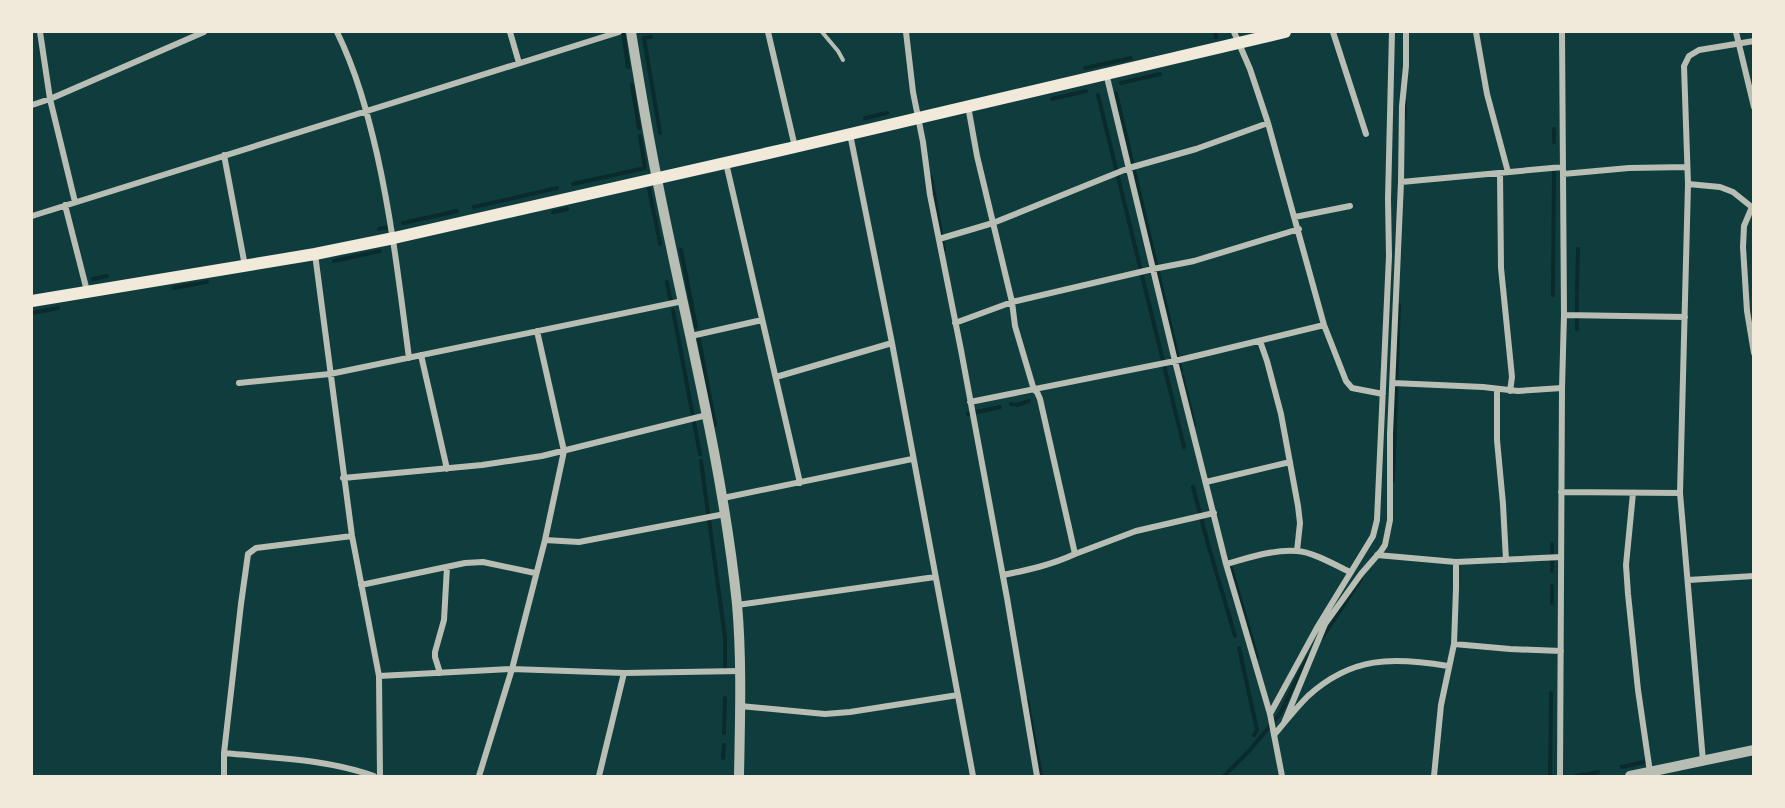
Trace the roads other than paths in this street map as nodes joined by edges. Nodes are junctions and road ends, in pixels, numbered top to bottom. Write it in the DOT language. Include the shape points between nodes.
graph roads {
  1 [pos="40,32"];
  2 [pos="200,32"];
  3 [pos="337,32"];
  4 [pos="510,32"];
  5 [pos="620,32"];
  6 [pos="631,32"];
  7 [pos="768,32"];
  8 [pos="822,32"];
  9 [pos="906,32"];
  10 [pos="1285,32"];
  11 [pos="1333,32"];
  12 [pos="1392,32"];
  13 [pos="1406,32"];
  14 [pos="1476,32"];
  15 [pos="1562,32"];
  16 [pos="1736,32"];
  17 [pos="1236,37"];
  18 [pos="1754,41"];
  19 [pos="1738,43"];
  20 [pos="843,60"];
  21 [pos="519,63"];
  22 [pos="1106,73"];
  23 [pos="50,99"];
  24 [pos="32,105"];
  25 [pos="968,106"];
  26 [pos="1754,107"];
  27 [pos="367,111"];
  28 [pos="918,117"];
  29 [pos="1268,123"];
  30 [pos="850,134"];
  31 [pos="1366,134"];
  32 [pos="795,147"];
  33 [pos="224,155"];
  34 [pos="726,163"];
  35 [pos="1687,166"];
  36 [pos="1129,168"];
  37 [pos="1563,171"];
  38 [pos="1508,172"];
  39 [pos="1500,173"];
  40 [pos="657,179"];
  41 [pos="1401,182"];
  42 [pos="1688,184"];
  43 [pos="75,202"];
  44 [pos="65,205"];
  45 [pos="1350,206"];
  46 [pos="1753,208"];
  47 [pos="32,216"];
  48 [pos="1295,217"];
  49 [pos="993,223"];
  50 [pos="1299,229"];
  51 [pos="394,238"];
  52 [pos="939,238"];
  53 [pos="315,254"];
  54 [pos="245,266"];
  55 [pos="1153,268"];
  56 [pos="87,292"];
  57 [pos="32,301"];
  58 [pos="684,301"];
  59 [pos="1012,302"];
  60 [pos="1564,315"];
  61 [pos="1685,317"];
  62 [pos="762,320"];
  63 [pos="955,323"];
  64 [pos="1324,325"];
  65 [pos="537,331"];
  66 [pos="691,336"];
  67 [pos="1260,341"];
  68 [pos="892,343"];
  69 [pos="1754,353"];
  70 [pos="421,355"];
  71 [pos="409,358"];
  72 [pos="1175,361"];
  73 [pos="330,374"];
  74 [pos="776,377"];
  75 [pos="238,383"];
  76 [pos="1393,383"];
  77 [pos="1562,388"];
  78 [pos="1497,389"];
  79 [pos="1034,390"];
  80 [pos="1510,391"];
  81 [pos="1383,394"];
  82 [pos="970,402"];
  83 [pos="706,415"];
  84 [pos="564,451"];
  85 [pos="912,459"];
  86 [pos="1290,462"];
  87 [pos="447,469"];
  88 [pos="344,478"];
  89 [pos="1206,482"];
  90 [pos="800,483"];
  91 [pos="1562,492"];
  92 [pos="1633,493"];
  93 [pos="1680,493"];
  94 [pos="723,498"];
  95 [pos="1214,513"];
  96 [pos="725,514"];
  97 [pos="352,536"];
  98 [pos="545,540"];
  99 [pos="1297,551"];
  100 [pos="1075,554"];
  101 [pos="1377,555"];
  102 [pos="1561,557"];
  103 [pos="1506,560"];
  104 [pos="1456,562"];
  105 [pos="1226,564"];
  106 [pos="447,567"];
  107 [pos="1350,572"];
  108 [pos="535,573"];
  109 [pos="1003,575"];
  110 [pos="1754,576"];
  111 [pos="935,577"];
  112 [pos="1688,580"];
  113 [pos="362,585"];
  114 [pos="737,605"];
  115 [pos="1454,644"];
  116 [pos="1561,651"];
  117 [pos="1448,666"];
  118 [pos="512,669"];
  119 [pos="740,671"];
  120 [pos="440,673"];
  121 [pos="624,673"];
  122 [pos="379,676"];
  123 [pos="958,695"];
  124 [pos="740,706"];
  125 [pos="1270,714"];
  126 [pos="1284,723"];
  127 [pos="1274,735"];
  128 [pos="1754,750"];
  129 [pos="224,753"];
  130 [pos="1703,760"];
  131 [pos="1650,772"];
  132 [pos="357,774"];
  133 [pos="224,777"];
  134 [pos="374,777"];
  135 [pos="380,777"];
  136 [pos="479,777"];
  137 [pos="599,777"];
  138 [pos="739,777"];
  139 [pos="973,777"];
  140 [pos="1037,777"];
  141 [pos="1282,777"];
  142 [pos="1434,777"];
  143 [pos="1560,777"];
  144 [pos="1630,777"];
  1 -- 23 [label="street"];
  2 -- 23 [label="street"];
  3 -- 27 [label="street"];
  4 -- 21 [label="street"];
  5 -- 21 [label="street"];
  6 -- 40 [label="street"];
  7 -- 32 [label="street"];
  8 -- 20 [label="lane"];
  9 -- 28 [label="street"];
  10 -- 17 [label="main road"];
  11 -- 31 [label="street"];
  12 -- 81 [label="street"];
  13 -- 41 [label="street"];
  14 -- 38 [label="street" via="1487,94"];
  15 -- 37 [label="street"];
  16 -- 19 [label="street"];
  17 -- 22 [label="main road"];
  17 -- 29 [label="street"];
  18 -- 19 [label="street"];
  19 -- 26 [label="street"];
  19 -- 35 [label="street" via="1699,50 1689,56 1684,66"];
  21 -- 27 [label="street"];
  22 -- 25 [label="main road"];
  22 -- 36 [label="street"];
  23 -- 24 [label="street"];
  23 -- 43 [label="street"];
  25 -- 28 [label="main road"];
  25 -- 49 [label="street"];
  27 -- 33 [label="street"];
  27 -- 51 [label="street"];
  28 -- 30 [label="main road"];
  28 -- 52 [label="street"];
  29 -- 36 [label="street"];
  29 -- 48 [label="street"];
  30 -- 32 [label="main road"];
  30 -- 68 [label="street"];
  32 -- 34 [label="main road"];
  33 -- 43 [label="street"];
  33 -- 54 [label="street"];
  34 -- 40 [label="main road"];
  34 -- 62 [label="street"];
  35 -- 37 [label="street"];
  35 -- 42 [label="street"];
  36 -- 49 [label="street"];
  36 -- 55 [label="street"];
  37 -- 38 [label="street"];
  37 -- 60 [label="street"];
  38 -- 39 [label="street"];
  39 -- 41 [label="street"];
  39 -- 80 [label="street" via="1501,268 1512,377"];
  40 -- 51 [label="main road"];
  40 -- 58 [label="street"];
  41 -- 76 [label="street"];
  42 -- 46 [label="street" via="1720,187"];
  42 -- 61 [label="street"];
  43 -- 44 [label="street"];
  44 -- 47 [label="street"];
  44 -- 56 [label="street"];
  45 -- 48 [label="street"];
  46 -- 69 [label="street" via="1744,226 1743,247"];
  48 -- 50 [label="street"];
  49 -- 52 [label="street"];
  49 -- 59 [label="street"];
  50 -- 55 [label="street" via="1194,261"];
  50 -- 64 [label="street"];
  51 -- 53 [label="main road"];
  51 -- 71 [label="street"];
  52 -- 63 [label="street"];
  53 -- 54 [label="main road"];
  53 -- 73 [label="street"];
  54 -- 56 [label="main road"];
  55 -- 59 [label="street"];
  55 -- 72 [label="street"];
  56 -- 57 [label="main road"];
  58 -- 65 [label="street"];
  58 -- 66 [label="street"];
  59 -- 63 [label="street"];
  59 -- 79 [label="street"];
  60 -- 61 [label="street"];
  60 -- 77 [label="street"];
  61 -- 93 [label="street"];
  62 -- 66 [label="street"];
  62 -- 74 [label="street"];
  63 -- 82 [label="street"];
  64 -- 67 [label="street"];
  64 -- 81 [label="street" via="1346,381 1352,388"];
  65 -- 70 [label="street"];
  65 -- 84 [label="street"];
  66 -- 83 [label="street"];
  67 -- 72 [label="street"];
  67 -- 86 [label="street"];
  68 -- 74 [label="street"];
  68 -- 85 [label="street"];
  70 -- 71 [label="street"];
  70 -- 87 [label="street"];
  71 -- 73 [label="street"];
  72 -- 79 [label="street"];
  72 -- 89 [label="street"];
  73 -- 75 [label="street"];
  73 -- 88 [label="street"];
  74 -- 90 [label="street"];
  76 -- 78 [label="street"];
  76 -- 101 [label="street" via="1390,520 1384,545"];
  77 -- 80 [label="street"];
  77 -- 91 [label="street"];
  78 -- 80 [label="street"];
  78 -- 103 [label="street"];
  79 -- 82 [label="street"];
  79 -- 100 [label="street" via="1040,399"];
  81 -- 107 [label="street" via="1377,520 1373,536"];
  82 -- 109 [label="street"];
  83 -- 84 [label="street"];
  83 -- 94 [label="street"];
  84 -- 87 [label="street"];
  84 -- 98 [label="street"];
  85 -- 90 [label="street"];
  85 -- 111 [label="street"];
  86 -- 89 [label="street"];
  86 -- 99 [label="street" via="1300,523"];
  87 -- 88 [label="street"];
  88 -- 97 [label="street"];
  89 -- 95 [label="street"];
  90 -- 94 [label="street"];
  91 -- 92 [label="street"];
  91 -- 102 [label="street"];
  92 -- 93 [label="street"];
  92 -- 131 [label="street" via="1626,565"];
  93 -- 112 [label="street"];
  94 -- 96 [label="street"];
  95 -- 100 [label="street" via="1136,531"];
  95 -- 105 [label="street"];
  96 -- 98 [label="street" via="579,542"];
  96 -- 114 [label="street"];
  97 -- 113 [label="street"];
  97 -- 129 [label="street" via="256,548 248,554"];
  98 -- 108 [label="street"];
  99 -- 105 [label="street"];
  99 -- 107 [label="street"];
  100 -- 109 [label="street" via="1051,565"];
  101 -- 104 [label="street"];
  101 -- 126 [label="street" via="1324,624"];
  102 -- 103 [label="street"];
  102 -- 116 [label="street"];
  103 -- 104 [label="street"];
  104 -- 115 [label="street"];
  105 -- 125 [label="street"];
  106 -- 108 [label="street" via="483,562"];
  106 -- 113 [label="street"];
  106 -- 120 [label="street" via="444,620 435,652"];
  107 -- 125 [label="street"];
  108 -- 118 [label="street"];
  109 -- 140 [label="street"];
  110 -- 112 [label="street"];
  111 -- 114 [label="street"];
  111 -- 123 [label="street"];
  112 -- 130 [label="street"];
  113 -- 122 [label="street"];
  114 -- 119 [label="street"];
  115 -- 116 [label="street"];
  115 -- 117 [label="street"];
  116 -- 143 [label="street"];
  117 -- 126 [label="street" via="1388,661 1355,666 1321,685"];
  117 -- 142 [label="street"];
  118 -- 120 [label="street"];
  118 -- 121 [label="street"];
  118 -- 136 [label="street"];
  119 -- 121 [label="street"];
  119 -- 124 [label="street"];
  120 -- 122 [label="street"];
  121 -- 137 [label="street"];
  122 -- 135 [label="street"];
  123 -- 124 [label="street" via="825,714"];
  123 -- 139 [label="street"];
  124 -- 138 [label="street"];
  125 -- 127 [label="street"];
  126 -- 127 [label="street"];
  127 -- 141 [label="street"];
  128 -- 130 [label="street"];
  129 -- 132 [label="street" via="319,762"];
  129 -- 133 [label="street"];
  130 -- 131 [label="street"];
  131 -- 144 [label="street"];
  132 -- 134 [label="street"];
}
